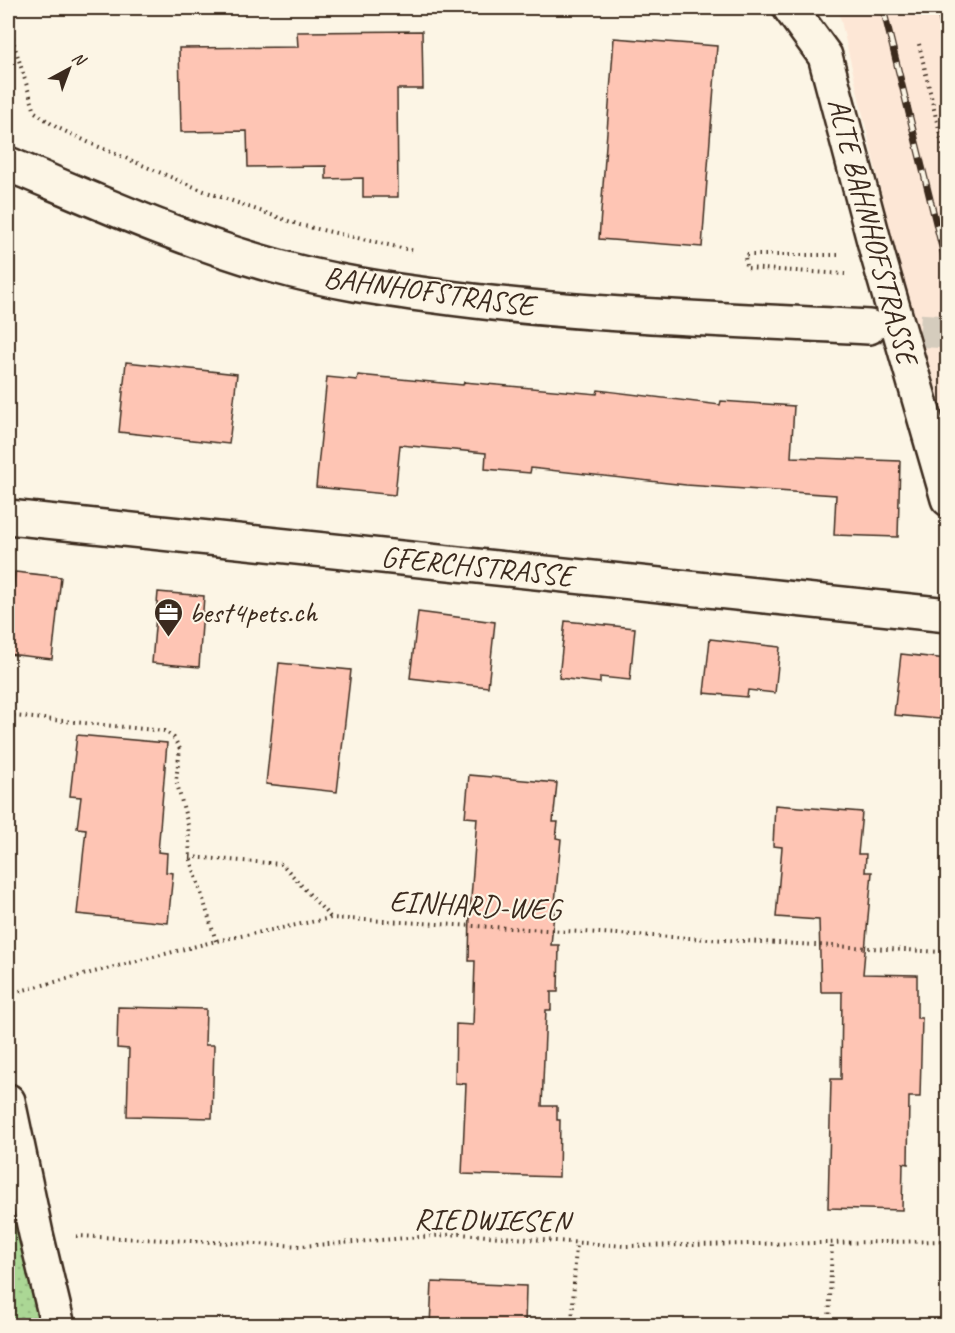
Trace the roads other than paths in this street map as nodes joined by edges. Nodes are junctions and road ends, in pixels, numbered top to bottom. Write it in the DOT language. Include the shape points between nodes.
graph roads {
  1 [pos="790,8"];
  2 [pos="8,165"];
  3 [pos="870,327"];
  4 [pos="948,499"];
  5 [pos="8,517"];
  6 [pos="948,615"];
  7 [pos="8,1101"];
  8 [pos="58,1326"];
  1 -- 4 [label="street, ALTE BAHNHOFSTRASSE" via="825,56 866,265"];
  2 -- 3 [label="street, BAHNHOFSTRASSE" via="212,246 276,267 379,289 564,310"];
  5 -- 6 [label="street, GFERCHSTRASSE"];
  7 -- 8 [label="street"];
}
